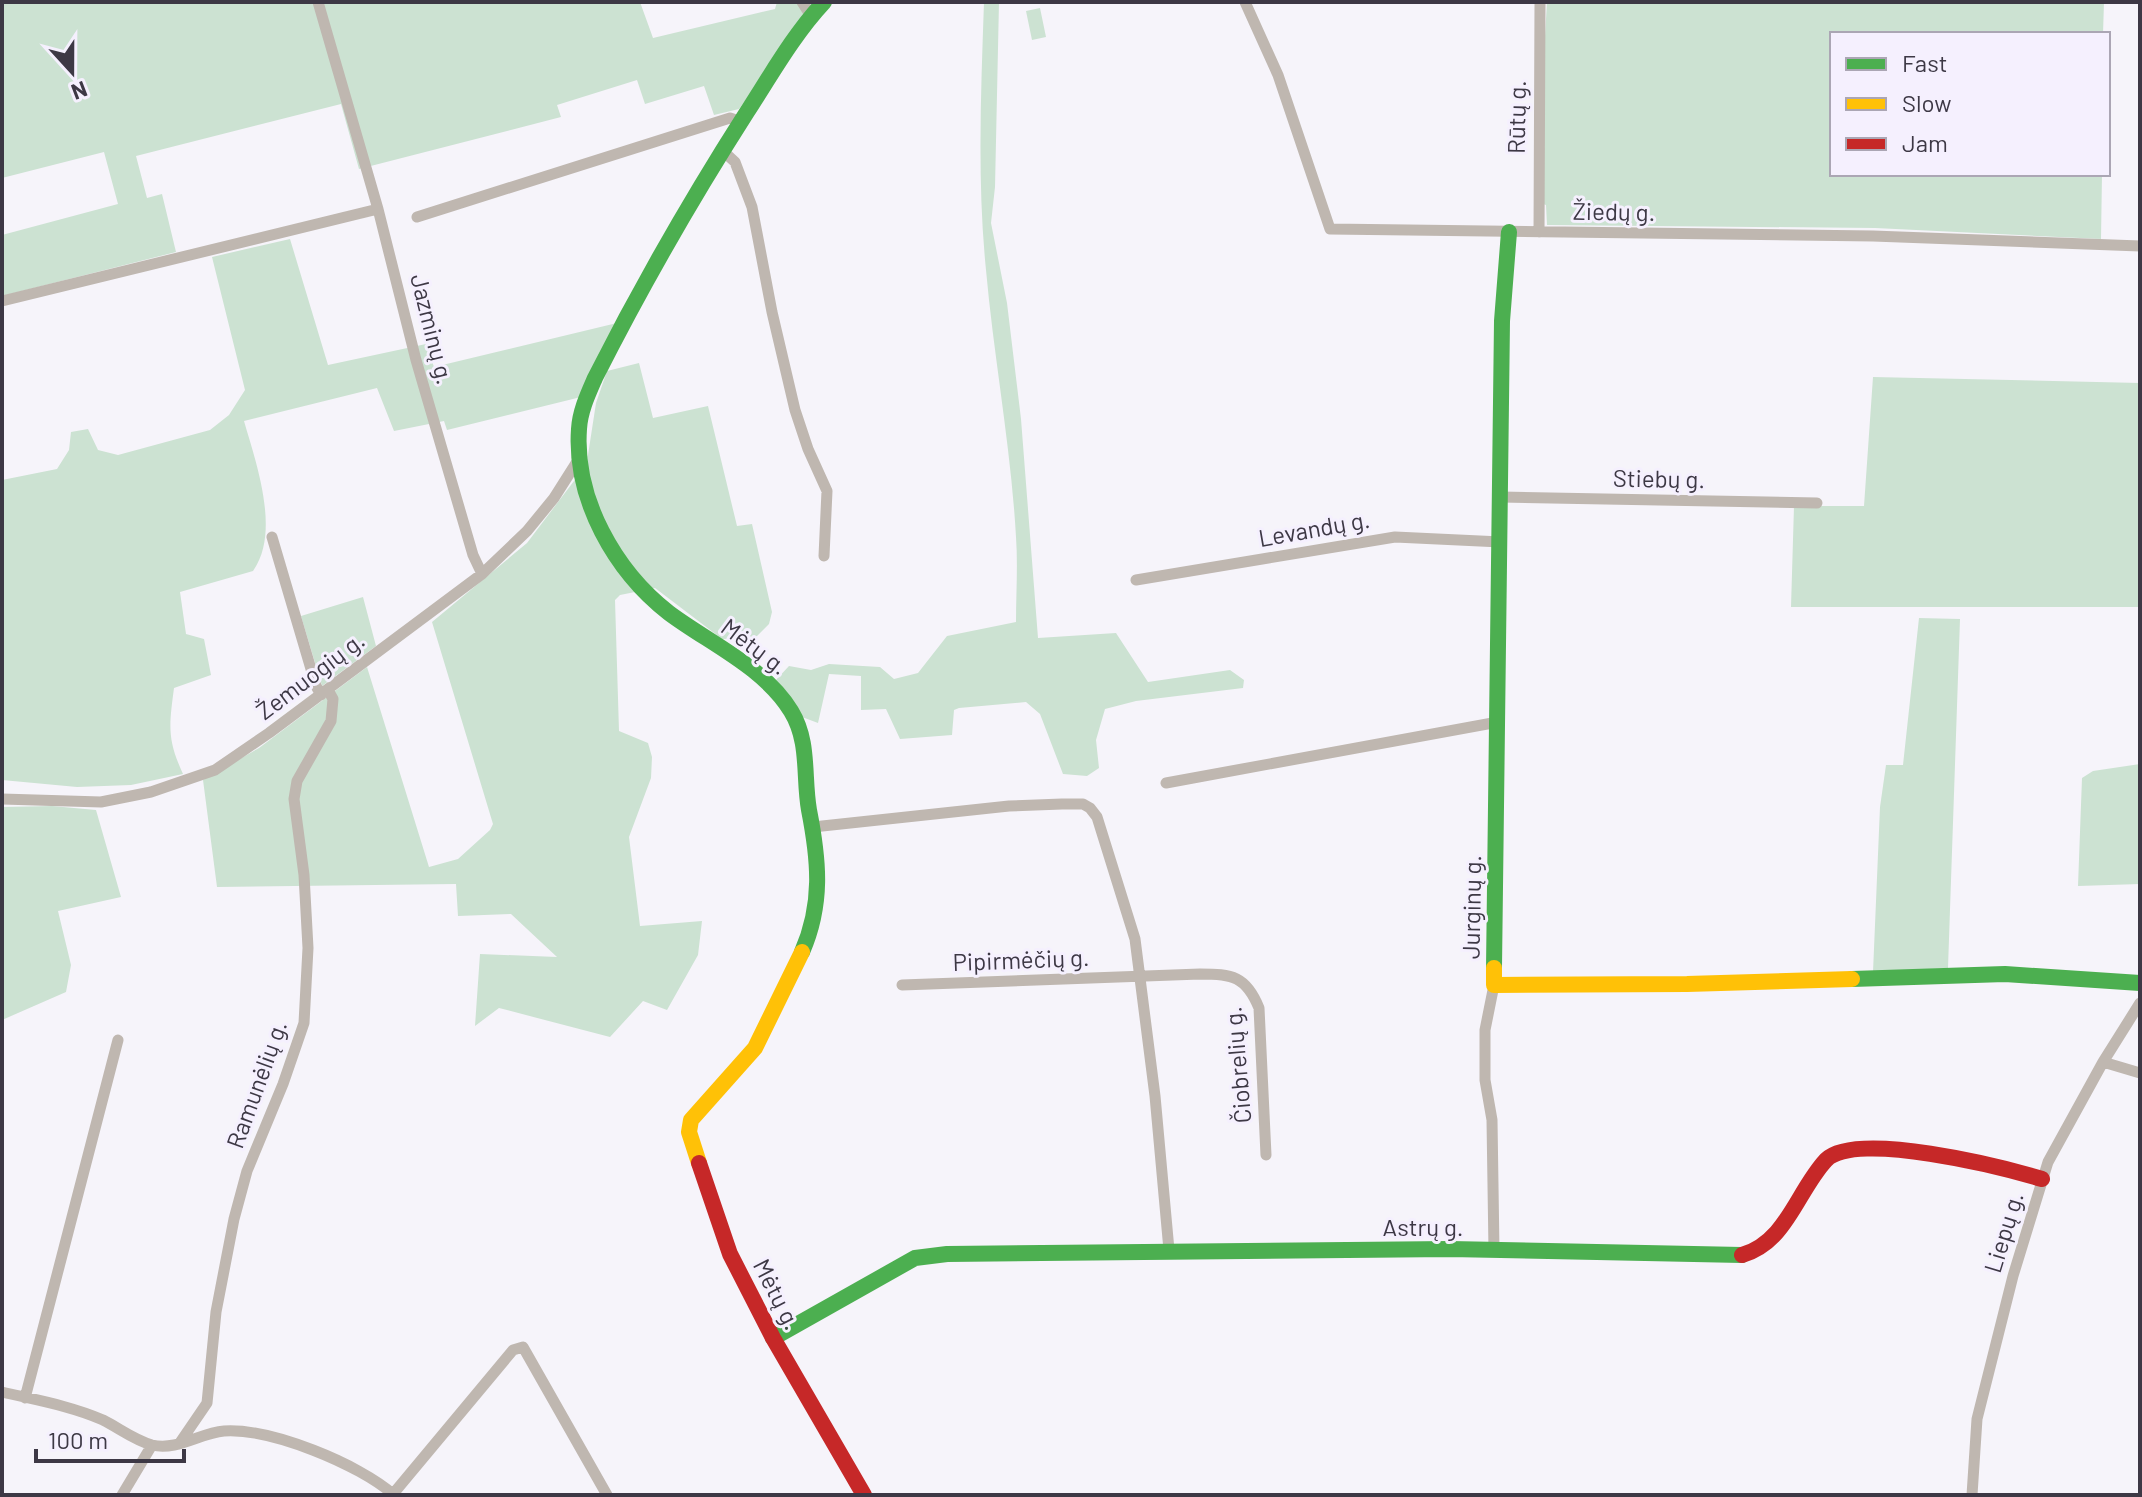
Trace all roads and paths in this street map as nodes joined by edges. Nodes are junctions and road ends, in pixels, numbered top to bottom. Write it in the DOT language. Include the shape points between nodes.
graph roads {
  1 [pos="318,2"];
  2 [pos="824,2"];
  3 [pos="1245,2"];
  4 [pos="1540,2"];
  5 [pos="807,9"];
  6 [pos="739,121"];
  7 [pos="722,150"];
  8 [pos="378,209"];
  9 [pos="417,217"];
  10 [pos="1509,232"];
  11 [pos="1539,232"];
  12 [pos="2140,246"];
  13 [pos="2,301"];
  14 [pos="580,457"];
  15 [pos="1501,497"];
  16 [pos="1817,503"];
  17 [pos="272,537"];
  18 [pos="1501,542"];
  19 [pos="824,556"];
  20 [pos="482,574"];
  21 [pos="1136,580"];
  22 [pos="324,692"];
  23 [pos="1498,722"];
  24 [pos="1166,783"];
  25 [pos="2,799"];
  26 [pos="813,827"];
  27 [pos="1141,975"];
  28 [pos="2140,983"];
  29 [pos="902,985"];
  30 [pos="1494,985"];
  31 [pos="2140,1003"];
  32 [pos="118,1040"];
  33 [pos="2103,1062"];
  34 [pos="2140,1073"];
  35 [pos="1266,1155"];
  36 [pos="2042,1179"];
  37 [pos="1169,1250"];
  38 [pos="1494,1251"];
  39 [pos="773,1338"];
  40 [pos="2,1392"];
  41 [pos="25,1398"];
  42 [pos="201,1416"];
  43 [pos="212,1434"];
  44 [pos="179,1444"];
  45 [pos="152,1445"];
  46 [pos="394,1494"];
  47 [pos="122,1495"];
  48 [pos="607,1495"];
  49 [pos="864,1495"];
  50 [pos="1972,1495"];
  1 -- 8 [label="street, Jazminų g."];
  2 -- 5 [label="street, Mėtų g."];
  3 -- 10 [label="street, Žiedų g." via="1278,75 1330,229"];
  4 -- 11 [label="street, Rūtų g."];
  5 -- 6 [label="street, Mėtų g."];
  6 -- 7 [label="street, Mėtų g."];
  6 -- 9 [label="street" via="730,118"];
  7 -- 14 [label="street, Mėtų g." via="639,294 588,396 579,426"];
  7 -- 19 [label="street" via="735,162 752,207 795,410 827,491"];
  8 -- 13 [label="street"];
  8 -- 20 [label="street, Jazminų g." via="416,360"];
  10 -- 11 [label="street, Žiedų g."];
  10 -- 15 [label="street, Jurginų g." via="1502,321"];
  11 -- 12 [label="street, Žiedų g."];
  14 -- 20 [label="street, Žemuogių g." via="544,511"];
  14 -- 26 [label="street, Mėtų g." via="600,526 632,574 653,598 771,686 791,708 804,739"];
  15 -- 16 [label="street, Stiebų g."];
  15 -- 18 [label="street, Jurginų g."];
  17 -- 22 [label="street" via="316,686"];
  18 -- 21 [label="street, Levandų g." via="1395,537"];
  18 -- 23 [label="street, Jurginų g."];
  20 -- 22 [label="street, Žemuogių g."];
  22 -- 25 [label="street, Žemuogių g." via="234,759 191,780 101,802"];
  22 -- 42 [label="street, Ramunėlių g." via="333,699 331,721 297,781 294,799 308,948 304,1023 234,1219"];
  23 -- 24 [label="street"];
  23 -- 30 [label="street, Jurginų g."];
  26 -- 27 [label="street" via="1009,806 1083,804 1097,817"];
  26 -- 39 [label="street, Mėtų g." via="819,877 808,944 765,1033 689,1125 730,1254"];
  27 -- 29 [label="street, Pipirmėčių g."];
  27 -- 35 [label="street, Čiobrelių g." via="1226,974 1251,991 1259,1008"];
  27 -- 37 [label="street"];
  28 -- 30 [label="street, Jurginų g." via="2005,974"];
  30 -- 38 [label="street" via="1485,1030"];
  31 -- 33 [label="street, Liepų g."];
  32 -- 41 [label="street"];
  33 -- 34 [label="street"];
  33 -- 36 [label="street, Liepų g."];
  36 -- 38 [label="street, Astrų g." via="1978,1164 1848,1148 1822,1165 1774,1234 1747,1254"];
  36 -- 50 [label="street, Liepų g." via="1980,1404"];
  37 -- 38 [label="street, Astrų g."];
  37 -- 39 [label="street, Astrų g." via="915,1258"];
  39 -- 49 [label="street, Mėtų g."];
  40 -- 41 [label="street"];
  41 -- 45 [label="street" via="103,1420"];
  42 -- 43 [label="street"];
  42 -- 44 [label="street, Ramunėlių g."];
  43 -- 44 [label="street"];
  43 -- 46 [label="street" via="238,1431 291,1443 362,1472"];
  44 -- 45 [label="street"];
  45 -- 47 [label="street"];
  46 -- 48 [label="street" via="513,1350 523,1347"];
}
